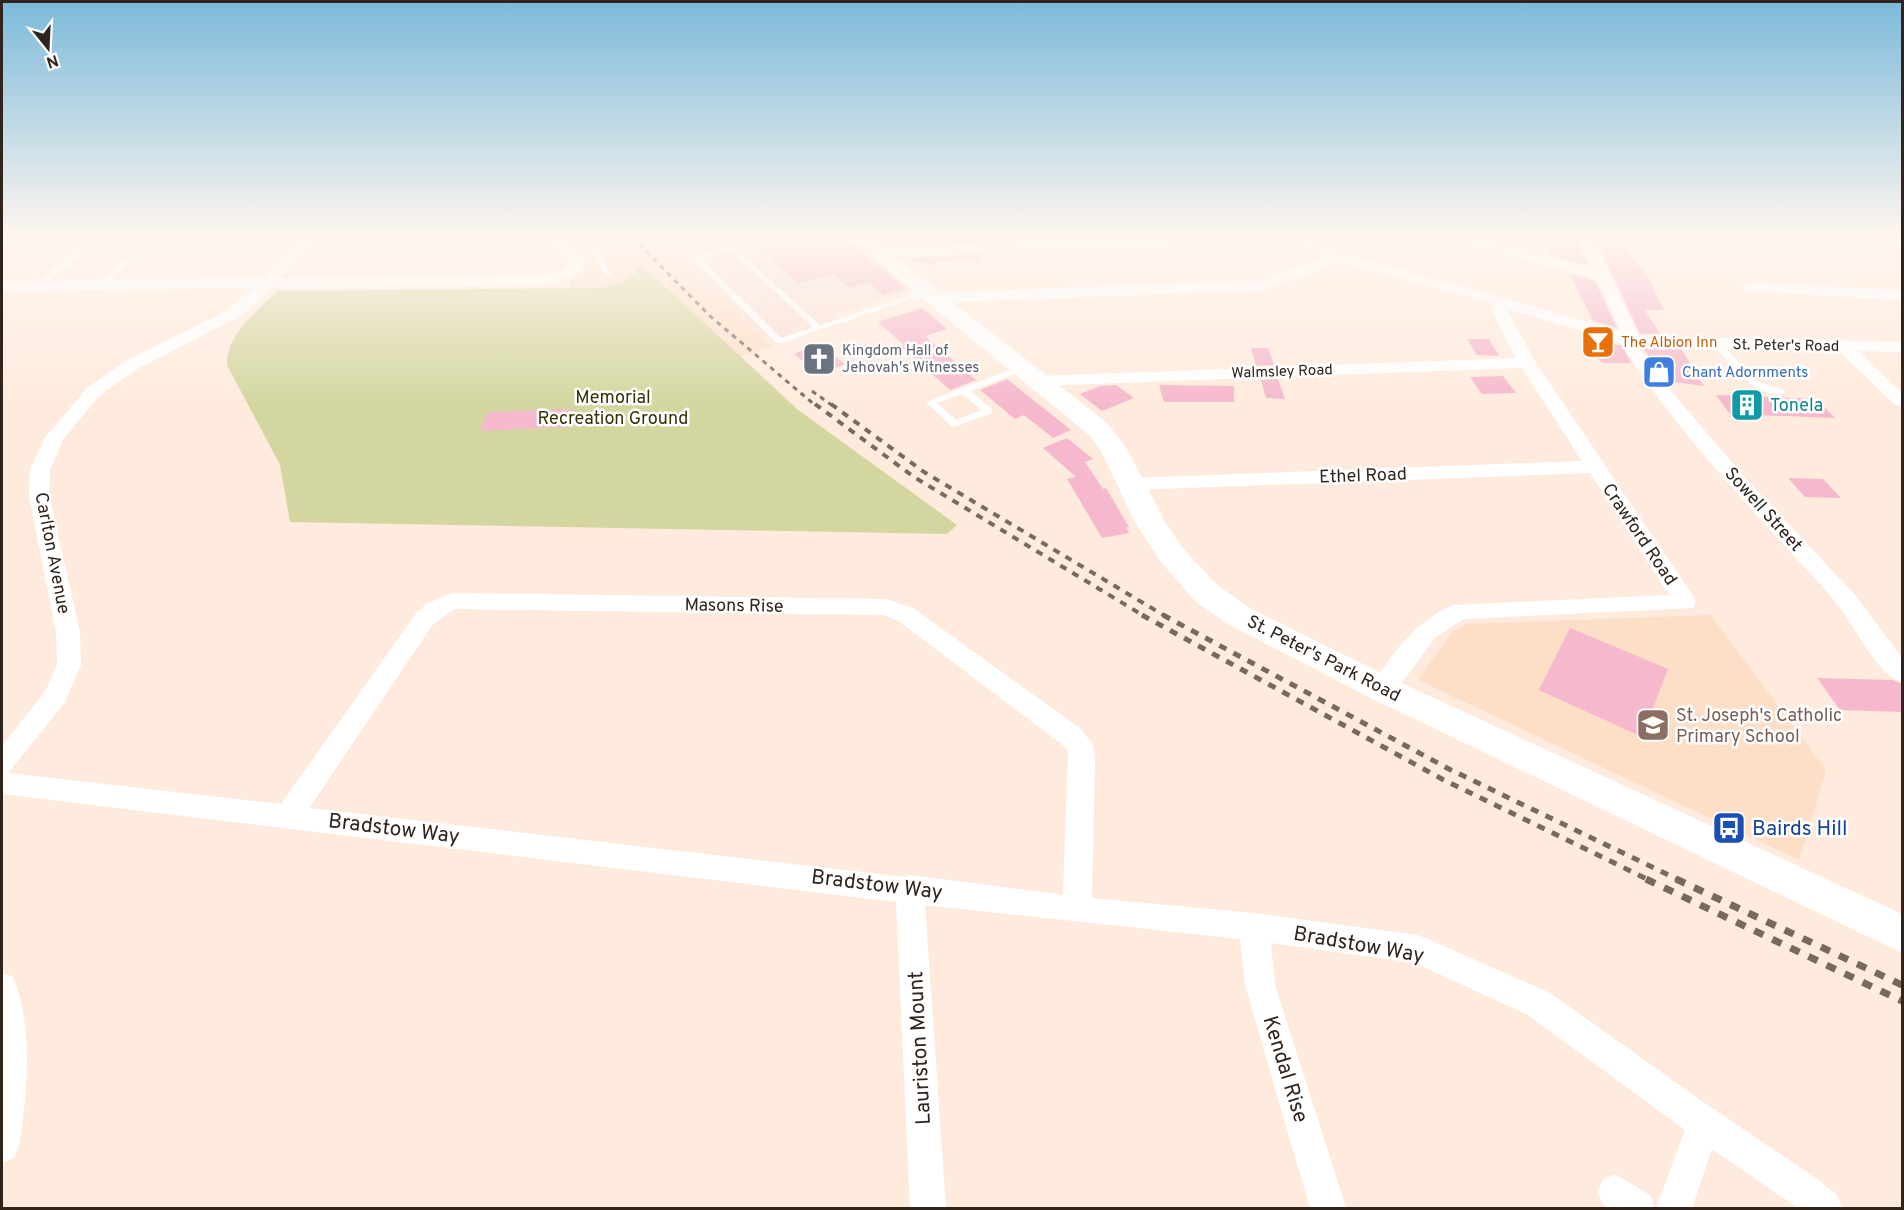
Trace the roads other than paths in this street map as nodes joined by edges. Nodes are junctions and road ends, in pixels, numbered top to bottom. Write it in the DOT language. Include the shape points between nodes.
graph roads {
  1 [pos="256,293"];
  2 [pos="732,293"];
  3 [pos="782,293"];
  4 [pos="926,293"];
  5 [pos="1007,293"];
  6 [pos="1477,293"];
  7 [pos="1612,293"];
  8 [pos="1755,293"];
  9 [pos="1902,295"];
  10 [pos="929,296"];
  11 [pos="1502,300"];
  12 [pos="818,327"];
  13 [pos="1633,341"];
  14 [pos="1717,344"];
  15 [pos="1844,346"];
  16 [pos="1902,347"];
  17 [pos="1527,363"];
  18 [pos="1030,374"];
  19 [pos="1864,386"];
  20 [pos="1886,387"];
  21 [pos="963,390"];
  22 [pos="1781,392"];
  23 [pos="1901,401"];
  24 [pos="1594,466"];
  25 [pos="1132,484"];
  26 [pos="1902,673"];
  27 [pos="1383,689"];
  28 [pos="2,764"];
  29 [pos="2,783"];
  30 [pos="288,816"];
  31 [pos="910,888"];
  32 [pos="1077,910"];
  33 [pos="1254,927"];
  34 [pos="1902,934"];
  35 [pos="2,988"];
  36 [pos="5,1037"];
  37 [pos="1704,1123"];
  38 [pos="2,1146"];
  39 [pos="928,1209"];
  40 [pos="1328,1209"];
  41 [pos="1674,1209"];
  42 [pos="1824,1209"];
  1 -- 28 [label="street, Carlton Avenue" via="230,315 133,364 94,391 55,436 40,469 39,496 68,632 69,665 56,695"];
  2 -- 12 [label="lane" via="779,340"];
  3 -- 12 [label="lane"];
  4 -- 10 [label="main road, St. Peter's Park Road"];
  5 -- 10 [label="street"];
  6 -- 11 [label="street, St. Peter's Road"];
  7 -- 13 [label="street, Sowell Street"];
  8 -- 9 [label="street"];
  10 -- 12 [label="lane"];
  10 -- 18 [label="main road, St. Peter's Park Road"];
  11 -- 13 [label="street, St. Peter's Road"];
  11 -- 17 [label="street, Crawford Road" via="1499,309"];
  13 -- 14 [label="street, St. Peter's Road"];
  13 -- 26 [label="street, Sowell Street" via="1632,349 1653,381 1739,483 1847,600"];
  14 -- 15 [label="street, St. Peter's Road"];
  14 -- 22 [label="lane" via="1753,383"];
  15 -- 16 [label="street, St. Peter's Road"];
  15 -- 20 [label="street"];
  17 -- 18 [label="street, Walmsley Road"];
  17 -- 24 [label="street, Crawford Road"];
  18 -- 21 [label="lane"];
  18 -- 25 [label="main road, St. Peter's Park Road" via="1098,429 1114,448"];
  19 -- 20 [label="street"];
  20 -- 23 [label="street"];
  21 -- 21 [label="lane" via="931,402 954,424 988,411"];
  24 -- 25 [label="street, Ethel Road"];
  24 -- 27 [label="street, Crawford Road" via="1685,602 1461,611 1444,616 1412,649"];
  25 -- 27 [label="main road, St. Peter's Park Road" via="1171,554 1206,593 1276,637"];
  27 -- 34 [label="main road, St. Peter's Park Road"];
  29 -- 30 [label="street, Bradstow Way"];
  30 -- 31 [label="street, Bradstow Way"];
  30 -- 32 [label="street, Masons Rise" via="425,618 452,601 891,608 933,634 1072,736 1080,746"];
  31 -- 32 [label="street, Bradstow Way"];
  31 -- 39 [label="street, Lauriston Mount"];
  32 -- 33 [label="street, Bradstow Way"];
  33 -- 37 [label="street, Bradstow Way" via="1417,949 1539,1004"];
  33 -- 40 [label="street, Kendal Rise" via="1260,985"];
  35 -- 36 [label="street" via="7,1008"];
  36 -- 38 [label="street"];
  37 -- 41 [label="street"];
  37 -- 42 [label="street, Bradstow Way" via="1804,1190"];
}
